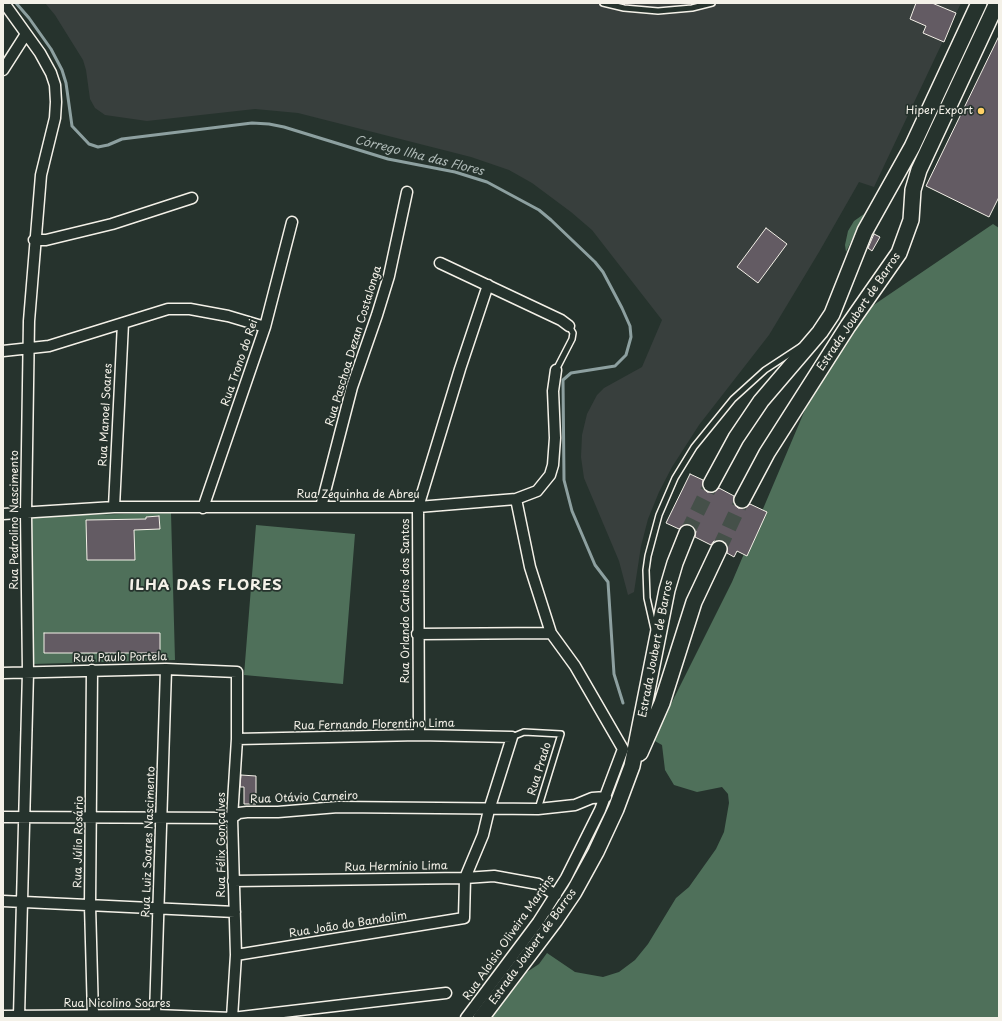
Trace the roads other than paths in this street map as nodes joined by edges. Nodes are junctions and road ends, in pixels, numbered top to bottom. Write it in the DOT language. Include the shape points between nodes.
graph roads {
  1 [pos="4,3"];
  2 [pos="602,3"];
  3 [pos="712,3"];
  4 [pos="979,3"];
  5 [pos="997,3"];
  6 [pos="26,34"];
  7 [pos="3,70"];
  8 [pos="407,192"];
  9 [pos="192,198"];
  10 [pos="292,222"];
  11 [pos="34,240"];
  12 [pos="440,263"];
  13 [pos="488,285"];
  14 [pos="123,323"];
  15 [pos="569,326"];
  16 [pos="265,327"];
  17 [pos="813,340"];
  18 [pos="28,349"];
  19 [pos="3,351"];
  20 [pos="556,370"];
  21 [pos="711,484"];
  22 [pos="516,499"];
  23 [pos="742,500"];
  24 [pos="114,507"];
  25 [pos="321,507"];
  26 [pos="418,507"];
  27 [pos="203,508"];
  28 [pos="26,513"];
  29 [pos="3,514"];
  30 [pos="688,533"];
  31 [pos="719,549"];
  32 [pos="551,633"];
  33 [pos="417,634"];
  34 [pos="658,638"];
  35 [pos="166,669"];
  36 [pos="92,670"];
  37 [pos="28,672"];
  38 [pos="237,672"];
  39 [pos="3,673"];
  40 [pos="419,735"];
  41 [pos="512,737"];
  42 [pos="237,739"];
  43 [pos="632,766"];
  44 [pos="606,797"];
  45 [pos="538,809"];
  46 [pos="489,810"];
  47 [pos="3,817"];
  48 [pos="25,817"];
  49 [pos="91,818"];
  50 [pos="161,818"];
  51 [pos="232,818"];
  52 [pos="465,878"];
  53 [pos="233,881"];
  54 [pos="556,895"];
  55 [pos="3,901"];
  56 [pos="22,901"];
  57 [pos="90,905"];
  58 [pos="159,908"];
  59 [pos="235,912"];
  60 [pos="236,955"];
  61 [pos="446,993"];
  62 [pos="93,1015"];
  63 [pos="155,1015"];
  64 [pos="3,1016"];
  65 [pos="19,1016"];
  66 [pos="232,1018"];
  67 [pos="466,1018"];
  68 [pos="481,1018"];
  1 -- 6 [label="street, Rua Pedrolino Nascimento"];
  2 -- 3 [label="lane" via="658,11 692,8"];
  4 -- 17 [label="main road, Estrada Joubert de Barros" via="912,147 865,231 838,301"];
  5 -- 23 [label="main road, Estrada Joubert de Barros" via="919,170 911,220 899,253 771,447"];
  6 -- 7 [label="street"];
  6 -- 11 [label="street, Rua Pedrolino Nascimento" via="40,53 55,85 55,118 41,175"];
  8 -- 25 [label="street, Rua Paschoa Dezan Costalonga" via="387,282 352,387"];
  9 -- 11 [label="street" via="105,226 46,240"];
  10 -- 16 [label="street, Rua Trono do Rei"];
  11 -- 18 [label="street, Rua Pedrolino Nascimento"];
  12 -- 13 [label="street"];
  13 -- 15 [label="street"];
  13 -- 26 [label="street, Rua Orlando Carlos dos Santos"];
  14 -- 16 [label="street" via="168,309 190,309 228,316"];
  14 -- 18 [label="street" via="49,346"];
  14 -- 24 [label="street, Rua Manoel Soares"];
  15 -- 20 [label="lane, Rua Zequinha de Abreu" via="573,333 572,339"];
  16 -- 27 [label="street, Rua Trono do Rei"];
  17 -- 21 [label="main road, Estrada Joubert de Barros" via="761,401 736,438"];
  17 -- 34 [label="lane" via="765,370 733,399 698,442 675,478 653,535 646,570 649,611"];
  18 -- 19 [label="street"];
  18 -- 28 [label="street, Rua Pedrolino Nascimento"];
  20 -- 22 [label="street, Rua Zequinha de Abreu" via="553,391 553,465 550,474 537,491"];
  22 -- 26 [label="street, Rua Zequinha de Abreu"];
  22 -- 32 [label="street, Rua Aloísio Oliveira Martins" via="530,567"];
  24 -- 27 [label="street, Rua Zequinha de Abreu"];
  24 -- 28 [label="street, Rua Zequinha de Abreu"];
  25 -- 26 [label="street, Rua Zequinha de Abreu"];
  25 -- 27 [label="street, Rua Zequinha de Abreu"];
  26 -- 33 [label="street, Rua Orlando Carlos dos Santos"];
  28 -- 29 [label="street, Rua Zequinha de Abreu"];
  28 -- 37 [label="street, Rua Pedrolino Nascimento"];
  30 -- 34 [label="main road, Estrada Joubert de Barros" via="670,577"];
  31 -- 43 [label="main road, Estrada Joubert de Barros" via="690,614 656,720"];
  32 -- 33 [label="street"];
  32 -- 44 [label="street, Rua Aloísio Oliveira Martins" via="575,666 623,749"];
  33 -- 40 [label="street, Rua Orlando Carlos dos Santos"];
  34 -- 43 [label="main road, Estrada Joubert de Barros"];
  35 -- 36 [label="street, Rua Paulo Portela"];
  35 -- 38 [label="street, Rua Paulo Portela"];
  35 -- 50 [label="street, Rua Luiz Soares Nascimento"];
  36 -- 37 [label="street, Rua Paulo Portela"];
  36 -- 49 [label="street, Rua Júlio Rosário"];
  37 -- 39 [label="street, Rua Paulo Portela"];
  37 -- 48 [label="street, Rua Pedrolino Nascimento"];
  38 -- 42 [label="street, Rua Félix Gonçalves"];
  40 -- 41 [label="street, Rua Fernando Florentino Lima"];
  40 -- 42 [label="street, Rua Fernando Florentino Lima"];
  41 -- 45 [label="lane, Rua Prado" via="524,732 561,734"];
  41 -- 46 [label="street"];
  42 -- 51 [label="street, Rua Félix Gonçalves"];
  43 -- 68 [label="main road, Estrada Joubert de Barros" via="607,830 574,892 556,920"];
  44 -- 45 [label="street, Rua Otávio Carneiro" via="592,798 575,805"];
  44 -- 54 [label="street, Rua Aloísio Oliveira Martins"];
  45 -- 46 [label="street, Rua Otávio Carneiro"];
  46 -- 51 [label="street, Rua Otávio Carneiro" via="338,807 247,812 239,813"];
  46 -- 52 [label="street" via="483,835"];
  47 -- 48 [label="street, Rua Otávio Carneiro"];
  48 -- 49 [label="street, Rua Otávio Carneiro"];
  48 -- 56 [label="street, Rua Pedrolino Nascimento"];
  49 -- 50 [label="street, Rua Otávio Carneiro"];
  49 -- 57 [label="street, Rua Júlio Rosário"];
  50 -- 51 [label="street, Rua Otávio Carneiro"];
  50 -- 58 [label="street, Rua Luiz Soares Nascimento"];
  51 -- 53 [label="street, Rua Félix Gonçalves"];
  52 -- 53 [label="street, Rua Hermínio Lima"];
  52 -- 54 [label="street, Rua Hermínio Lima" via="494,876 518,879 538,884"];
  52 -- 60 [label="street, Rua João do Bandolim" via="464,918"];
  53 -- 59 [label="street, Rua Félix Gonçalves"];
  54 -- 67 [label="street, Rua Aloísio Oliveira Martins"];
  55 -- 56 [label="street"];
  56 -- 57 [label="street"];
  56 -- 65 [label="street, Rua Pedrolino Nascimento"];
  57 -- 58 [label="street"];
  57 -- 62 [label="street, Rua Júlio Rosário"];
  58 -- 59 [label="street"];
  58 -- 63 [label="street, Rua Luiz Soares Nascimento"];
  59 -- 60 [label="street, Rua Félix Gonçalves"];
  60 -- 66 [label="street, Rua Félix Gonçalves"];
  61 -- 66 [label="street, Rua Nicolino Soares"];
  62 -- 63 [label="street, Rua Nicolino Soares"];
  62 -- 65 [label="street, Rua Nicolino Soares"];
  63 -- 66 [label="street, Rua Nicolino Soares"];
  64 -- 65 [label="street, Rua Nicolino Soares"];
}
